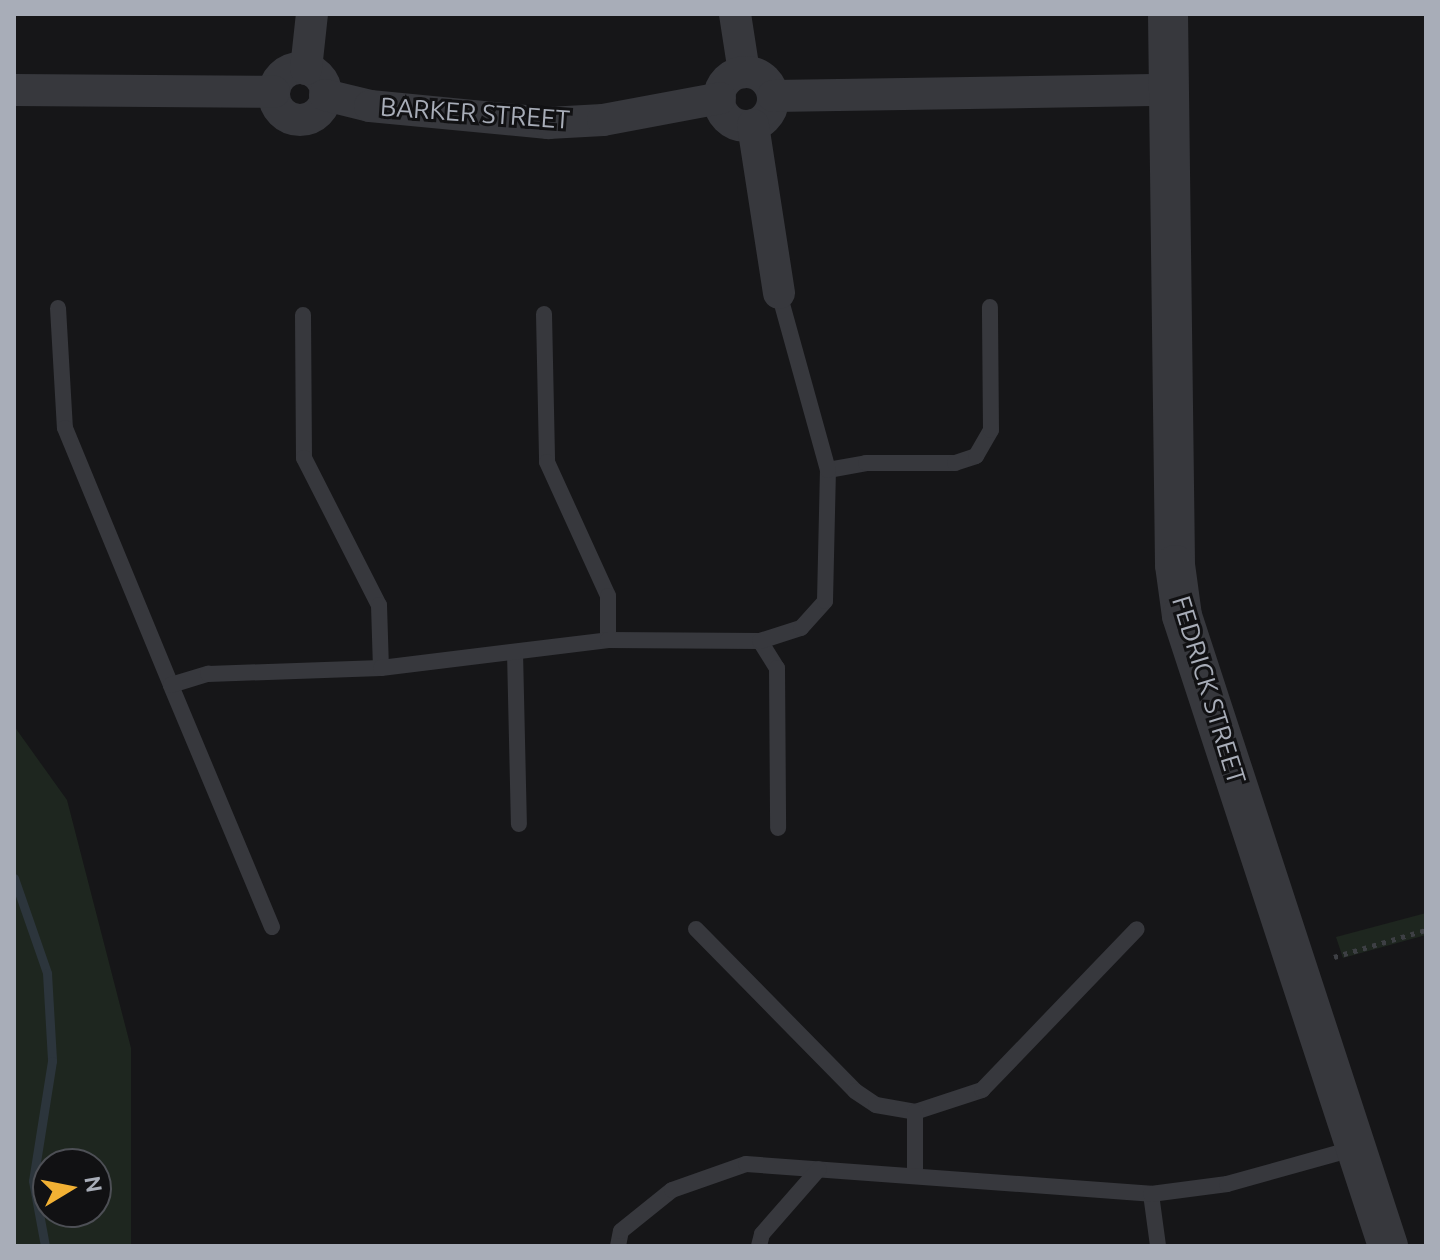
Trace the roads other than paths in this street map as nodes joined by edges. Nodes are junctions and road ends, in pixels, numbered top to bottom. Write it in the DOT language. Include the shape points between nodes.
graph roads {
  1 [pos="312,14"];
  2 [pos="735,14"];
  3 [pos="1168,14"];
  4 [pos="306,69"];
  5 [pos="744,72"];
  6 [pos="14,90"];
  7 [pos="1168,90"];
  8 [pos="274,92"];
  9 [pos="325,95"];
  10 [pos="773,96"];
  11 [pos="720,98"];
  12 [pos="753,125"];
  13 [pos="779,293"];
  14 [pos="990,307"];
  15 [pos="58,308"];
  16 [pos="544,314"];
  17 [pos="303,315"];
  18 [pos="828,470"];
  19 [pos="608,640"];
  20 [pos="760,641"];
  21 [pos="515,652"];
  22 [pos="381,668"];
  23 [pos="171,685"];
  24 [pos="519,824"];
  25 [pos="778,828"];
  26 [pos="272,927"];
  27 [pos="696,929"];
  28 [pos="1137,929"];
  29 [pos="915,1112"];
  30 [pos="1356,1148"];
  31 [pos="819,1169"];
  32 [pos="915,1174"];
  33 [pos="1151,1194"];
  34 [pos="618,1246"];
  35 [pos="759,1246"];
  36 [pos="1158,1246"];
  37 [pos="1388,1246"];
  1 -- 4 [label="street"];
  2 -- 5 [label="street"];
  3 -- 7 [label="street, FEDRICK STREET"];
  4 -- 8 [label="street" via="285,73"];
  4 -- 9 [label="street" via="320,79"];
  5 -- 10 [label="street" via="763,77"];
  5 -- 11 [label="street" via="729,78"];
  6 -- 8 [label="street"];
  7 -- 10 [label="street"];
  7 -- 30 [label="street, FEDRICK STREET" via="1175,565 1182,616"];
  8 -- 9 [label="street" via="281,111 300,120 320,111"];
  9 -- 11 [label="street, BARKER STREET" via="370,106 548,123 603,120"];
  10 -- 12 [label="street" via="768,115"];
  11 -- 12 [label="street" via="729,119"];
  12 -- 13 [label="street"];
  13 -- 18 [label="lane"];
  14 -- 18 [label="lane" via="991,430 976,456 955,463 866,463"];
  15 -- 23 [label="lane" via="65,428"];
  16 -- 19 [label="lane" via="547,462 608,596"];
  17 -- 22 [label="lane" via="304,458 379,605"];
  18 -- 20 [label="lane" via="825,601 801,628"];
  19 -- 20 [label="lane"];
  19 -- 21 [label="lane"];
  20 -- 25 [label="lane" via="777,668"];
  21 -- 22 [label="lane"];
  21 -- 24 [label="lane"];
  22 -- 23 [label="lane" via="208,674"];
  23 -- 26 [label="lane"];
  27 -- 29 [label="lane" via="855,1091 876,1105"];
  28 -- 29 [label="lane" via="982,1090"];
  29 -- 32 [label="lane"];
  30 -- 33 [label="lane" via="1227,1184"];
  30 -- 37 [label="street, FEDRICK STREET"];
  31 -- 32 [label="lane"];
  31 -- 34 [label="lane" via="746,1164 672,1190 621,1231"];
  31 -- 35 [label="lane" via="762,1234"];
  32 -- 33 [label="lane"];
  33 -- 36 [label="lane"];
}
